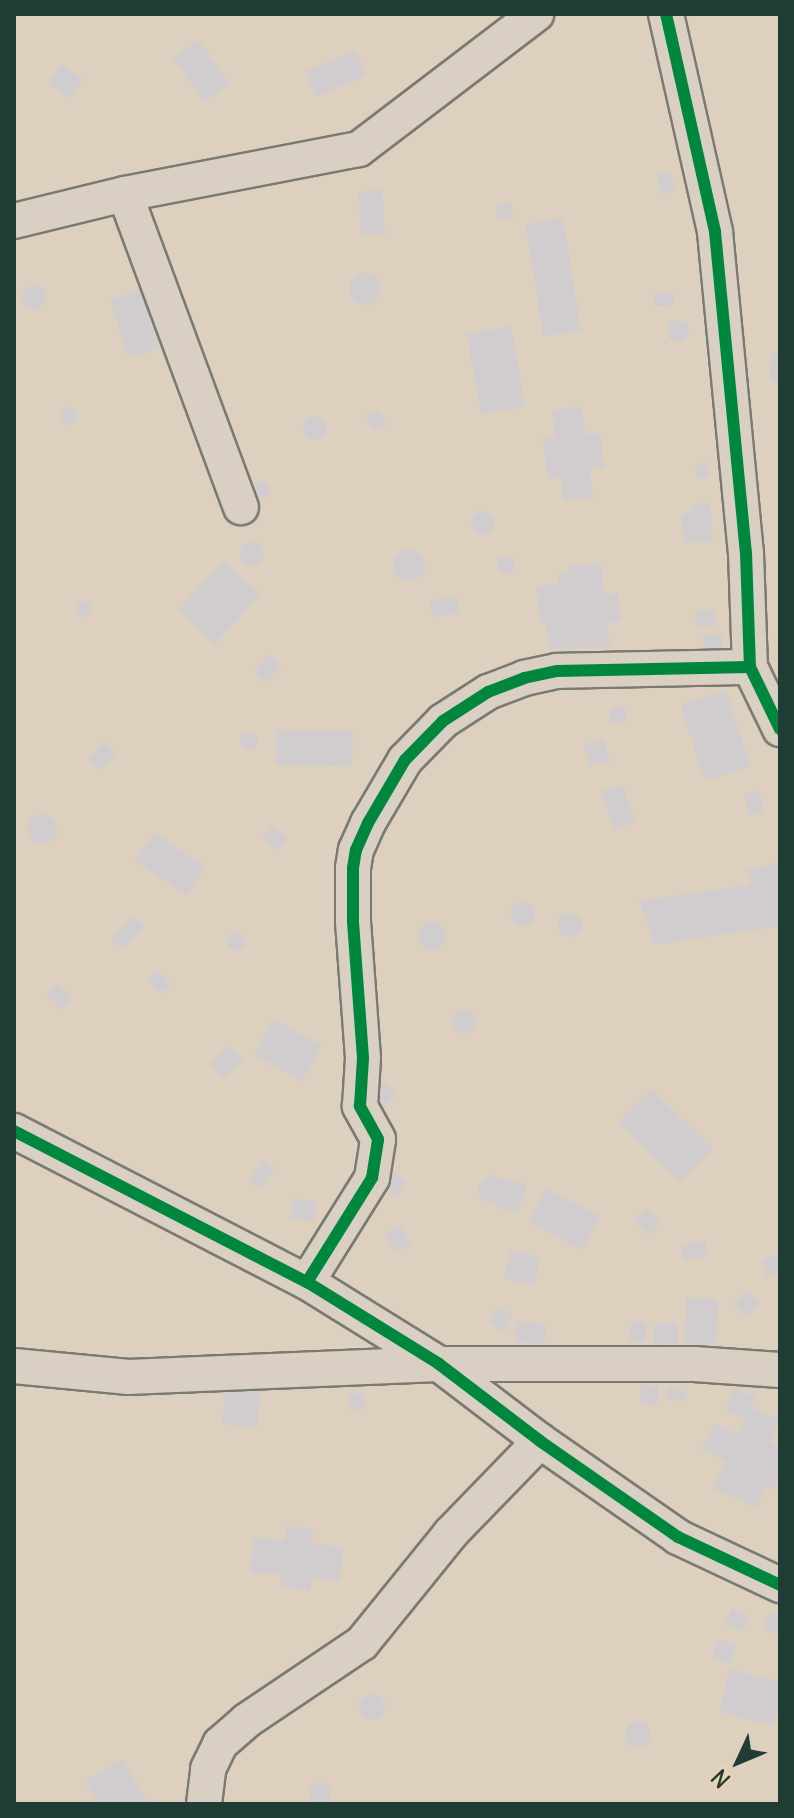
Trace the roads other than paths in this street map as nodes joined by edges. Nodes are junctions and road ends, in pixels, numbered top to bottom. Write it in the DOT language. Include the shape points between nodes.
graph roads {
  1 [pos="536,14"];
  2 [pos="666,14"];
  3 [pos="125,194"];
  4 [pos="14,221"];
  5 [pos="241,507"];
  6 [pos="750,667"];
  7 [pos="780,729"];
  8 [pos="14,1131"];
  9 [pos="307,1282"];
  10 [pos="439,1364"];
  11 [pos="14,1366"];
  12 [pos="780,1370"];
  13 [pos="540,1441"];
  14 [pos="780,1585"];
  15 [pos="204,1804"];
  1 -- 3 [label="street" via="359,149"];
  2 -- 6 [label="street" via="715,232 746,553"];
  3 -- 4 [label="street"];
  3 -- 5 [label="street"];
  6 -- 7 [label="street"];
  6 -- 9 [label="street" via="557,671 524,678 488,692 443,721 405,760 368,823 353,868 363,1058 360,1106 378,1139 372,1178"];
  8 -- 9 [label="street"];
  9 -- 10 [label="street"];
  10 -- 11 [label="street" via="128,1377"];
  10 -- 12 [label="street" via="694,1364"];
  10 -- 13 [label="street"];
  13 -- 14 [label="street" via="678,1537"];
  13 -- 15 [label="street" via="451,1533 362,1643 220,1744 208,1769"];
}
